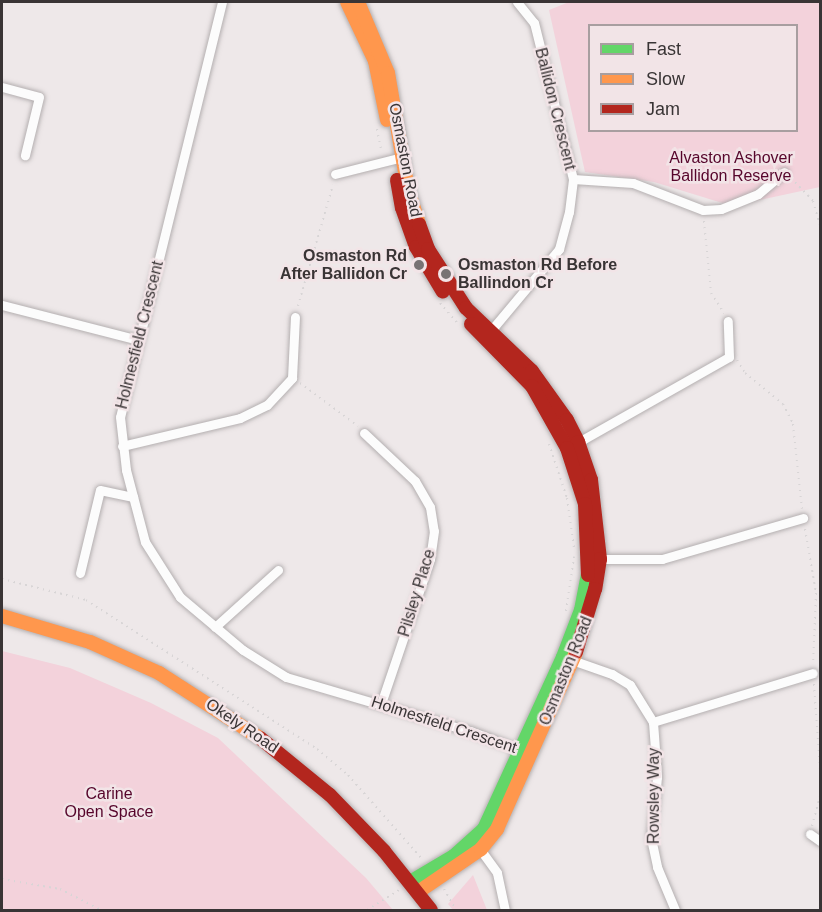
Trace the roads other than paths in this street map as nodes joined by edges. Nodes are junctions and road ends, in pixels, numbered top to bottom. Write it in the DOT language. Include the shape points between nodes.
graph roads {
  1 [pos="222,2"];
  2 [pos="351,2"];
  3 [pos="517,2"];
  4 [pos="2,87"];
  5 [pos="25,155"];
  6 [pos="398,158"];
  7 [pos="784,172"];
  8 [pos="335,174"];
  9 [pos="573,178"];
  10 [pos="2,305"];
  11 [pos="295,317"];
  12 [pos="728,321"];
  13 [pos="488,334"];
  14 [pos="138,340"];
  15 [pos="364,433"];
  16 [pos="573,445"];
  17 [pos="122,446"];
  18 [pos="133,497"];
  19 [pos="803,518"];
  20 [pos="595,559"];
  21 [pos="278,570"];
  22 [pos="80,573"];
  23 [pos="2,616"];
  24 [pos="215,627"];
  25 [pos="568,659"];
  26 [pos="813,673"];
  27 [pos="381,704"];
  28 [pos="653,722"];
  29 [pos="526,752"];
  30 [pos="810,834"];
  31 [pos="820,841"];
  32 [pos="477,845"];
  33 [pos="414,887"];
  34 [pos="431,910"];
  35 [pos="505,910"];
  36 [pos="675,910"];
  1 -- 14 [label="street, Holmesfield Crescent"];
  2 -- 6 [label="street, Osmaston Road" via="378,73"];
  3 -- 9 [label="street, Ballidon Crescent" via="534,23"];
  4 -- 5 [label="street" via="39,98"];
  6 -- 8 [label="street"];
  6 -- 13 [label="street, Osmaston Road" via="402,208 424,262 443,293"];
  7 -- 9 [label="street" via="758,194 721,209 703,210 633,183"];
  9 -- 13 [label="street, Ballidon Crescent" via="559,249"];
  10 -- 14 [label="street"];
  11 -- 17 [label="street" via="292,378 267,405 240,418"];
  12 -- 16 [label="street" via="729,357"];
  13 -- 16 [label="street, Osmaston Road" via="532,386"];
  14 -- 17 [label="street, Holmesfield Crescent" via="120,417"];
  15 -- 27 [label="street, Pilsley Place" via="415,481 430,507 434,531 430,559"];
  16 -- 20 [label="street, Osmaston Road"];
  17 -- 18 [label="street, Holmesfield Crescent"];
  18 -- 22 [label="street" via="100,490"];
  18 -- 24 [label="street, Holmesfield Crescent" via="145,542 180,597"];
  19 -- 20 [label="street" via="662,559"];
  20 -- 25 [label="street, Osmaston Road"];
  21 -- 24 [label="street"];
  23 -- 33 [label="street, Okely Road" via="90,642 211,704 286,756 330,795"];
  24 -- 27 [label="street, Holmesfield Crescent" via="243,651 286,677"];
  25 -- 28 [label="street, Rowsley Way" via="612,674 630,685"];
  25 -- 29 [label="street, Osmaston Road"];
  26 -- 28 [label="street"];
  27 -- 29 [label="street, Holmesfield Crescent"];
  28 -- 36 [label="street, Rowsley Way" via="657,777 651,838 657,867"];
  29 -- 32 [label="street, Osmaston Road"];
  30 -- 31 [label="street"];
  32 -- 33 [label="street, Osmaston Road"];
  32 -- 35 [label="street" via="497,873"];
  33 -- 34 [label="street, Okely Road"];
}
